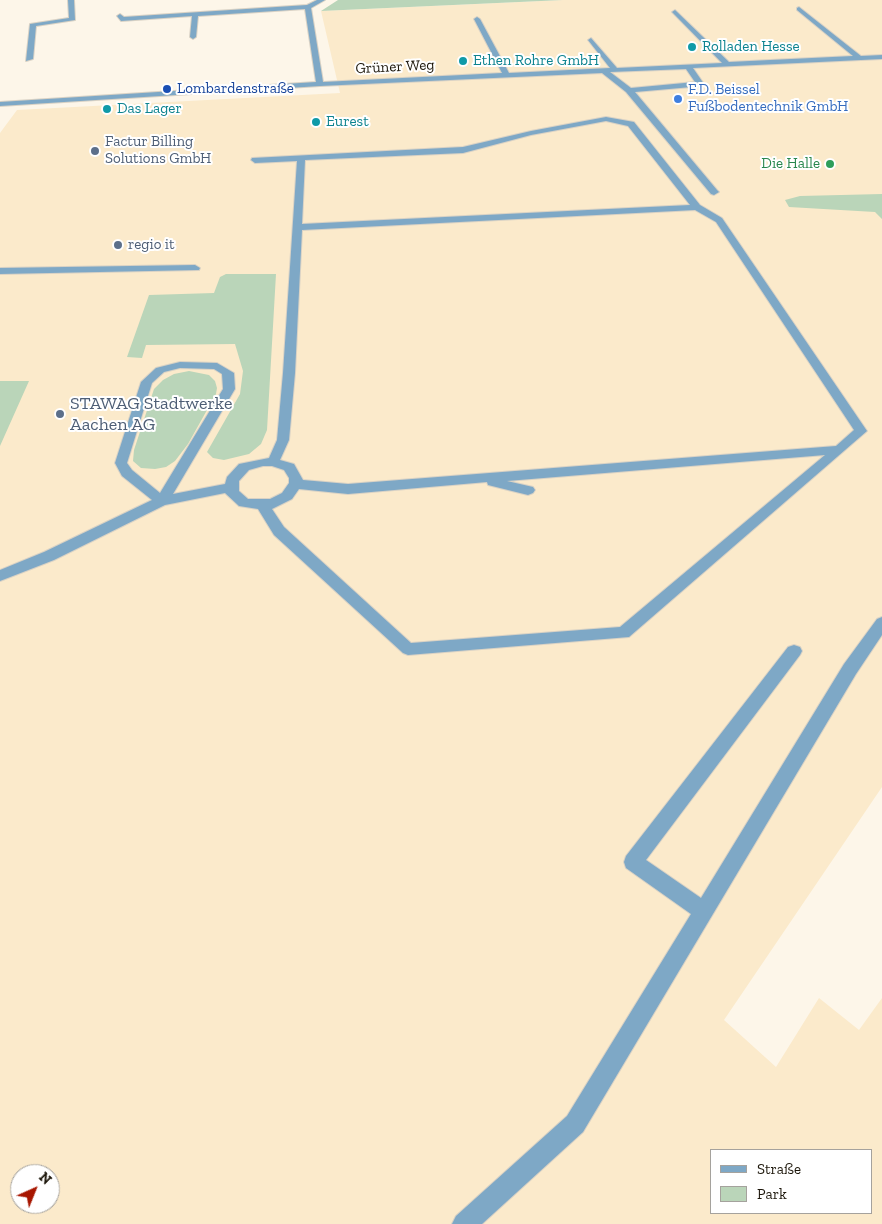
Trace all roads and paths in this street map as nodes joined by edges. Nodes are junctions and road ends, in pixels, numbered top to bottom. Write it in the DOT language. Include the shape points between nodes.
graph roads {
  1 [pos="71,0"];
  2 [pos="322,0"];
  3 [pos="308,8"];
  4 [pos="799,8"];
  5 [pos="675,12"];
  6 [pos="195,14"];
  7 [pos="120,16"];
  8 [pos="477,19"];
  9 [pos="193,37"];
  10 [pos="591,40"];
  11 [pos="882,57"];
  12 [pos="859,58"];
  13 [pos="29,59"];
  14 [pos="727,64"];
  15 [pos="688,66"];
  16 [pos="604,70"];
  17 [pos="615,70"];
  18 [pos="507,75"];
  19 [pos="320,84"];
  20 [pos="629,90"];
  21 [pos="0,104"];
  22 [pos="255,160"];
  23 [pos="301,160"];
  24 [pos="714,192"];
  25 [pos="697,207"];
  26 [pos="297,227"];
  27 [pos="195,268"];
  28 [pos="0,271"];
  29 [pos="836,450"];
  30 [pos="273,462"];
  31 [pos="477,478"];
  32 [pos="296,484"];
  33 [pos="231,487"];
  34 [pos="528,490"];
  35 [pos="162,501"];
  36 [pos="262,506"];
  37 [pos="0,576"];
  38 [pos="882,622"];
  39 [pos="794,651"];
  40 [pos="704,911"];
  41 [pos="464,1224"];
  1 -- 13 [label="street" via="72,20 34,24"];
  2 -- 3 [label="street"];
  3 -- 6 [label="street"];
  3 -- 19 [label="street"];
  4 -- 12 [label="street"];
  5 -- 14 [label="street"];
  6 -- 7 [label="street" via="121,19"];
  6 -- 9 [label="street"];
  8 -- 18 [label="street"];
  10 -- 17 [label="street"];
  11 -- 12 [label="street, Grüner Weg"];
  12 -- 14 [label="street, Grüner Weg"];
  14 -- 15 [label="street, Grüner Weg"];
  15 -- 17 [label="street, Grüner Weg"];
  15 -- 20 [label="street" via="700,84"];
  16 -- 17 [label="street, Grüner Weg"];
  16 -- 18 [label="street, Grüner Weg"];
  16 -- 20 [label="street"];
  18 -- 19 [label="street, Grüner Weg"];
  19 -- 21 [label="street, Grüner Weg"];
  20 -- 24 [label="street"];
  22 -- 23 [label="street"];
  23 -- 25 [label="street" via="463,150 531,133 606,120 631,124"];
  23 -- 26 [label="street"];
  25 -- 26 [label="street"];
  25 -- 29 [label="street" via="719,220 861,431"];
  26 -- 30 [label="street" via="283,440"];
  27 -- 28 [label="street"];
  29 -- 31 [label="street"];
  29 -- 36 [label="street" via="624,633 408,649 280,531"];
  30 -- 32 [label="street" via="289,467"];
  30 -- 33 [label="street" via="253,463 244,468 232,480"];
  31 -- 32 [label="street" via="348,489"];
  31 -- 34 [label="street"];
  32 -- 36 [label="street" via="288,496"];
  33 -- 35 [label="street"];
  33 -- 36 [label="street" via="232,493 244,503"];
  35 -- 35 [label="street" via="228,389 228,373 217,366 180,365 160,370 147,382 121,463 127,473"];
  35 -- 37 [label="street"];
  38 -- 40 [label="street" via="850,669"];
  39 -- 40 [label="street" via="633,862"];
  40 -- 41 [label="street" via="575,1124"];
}
